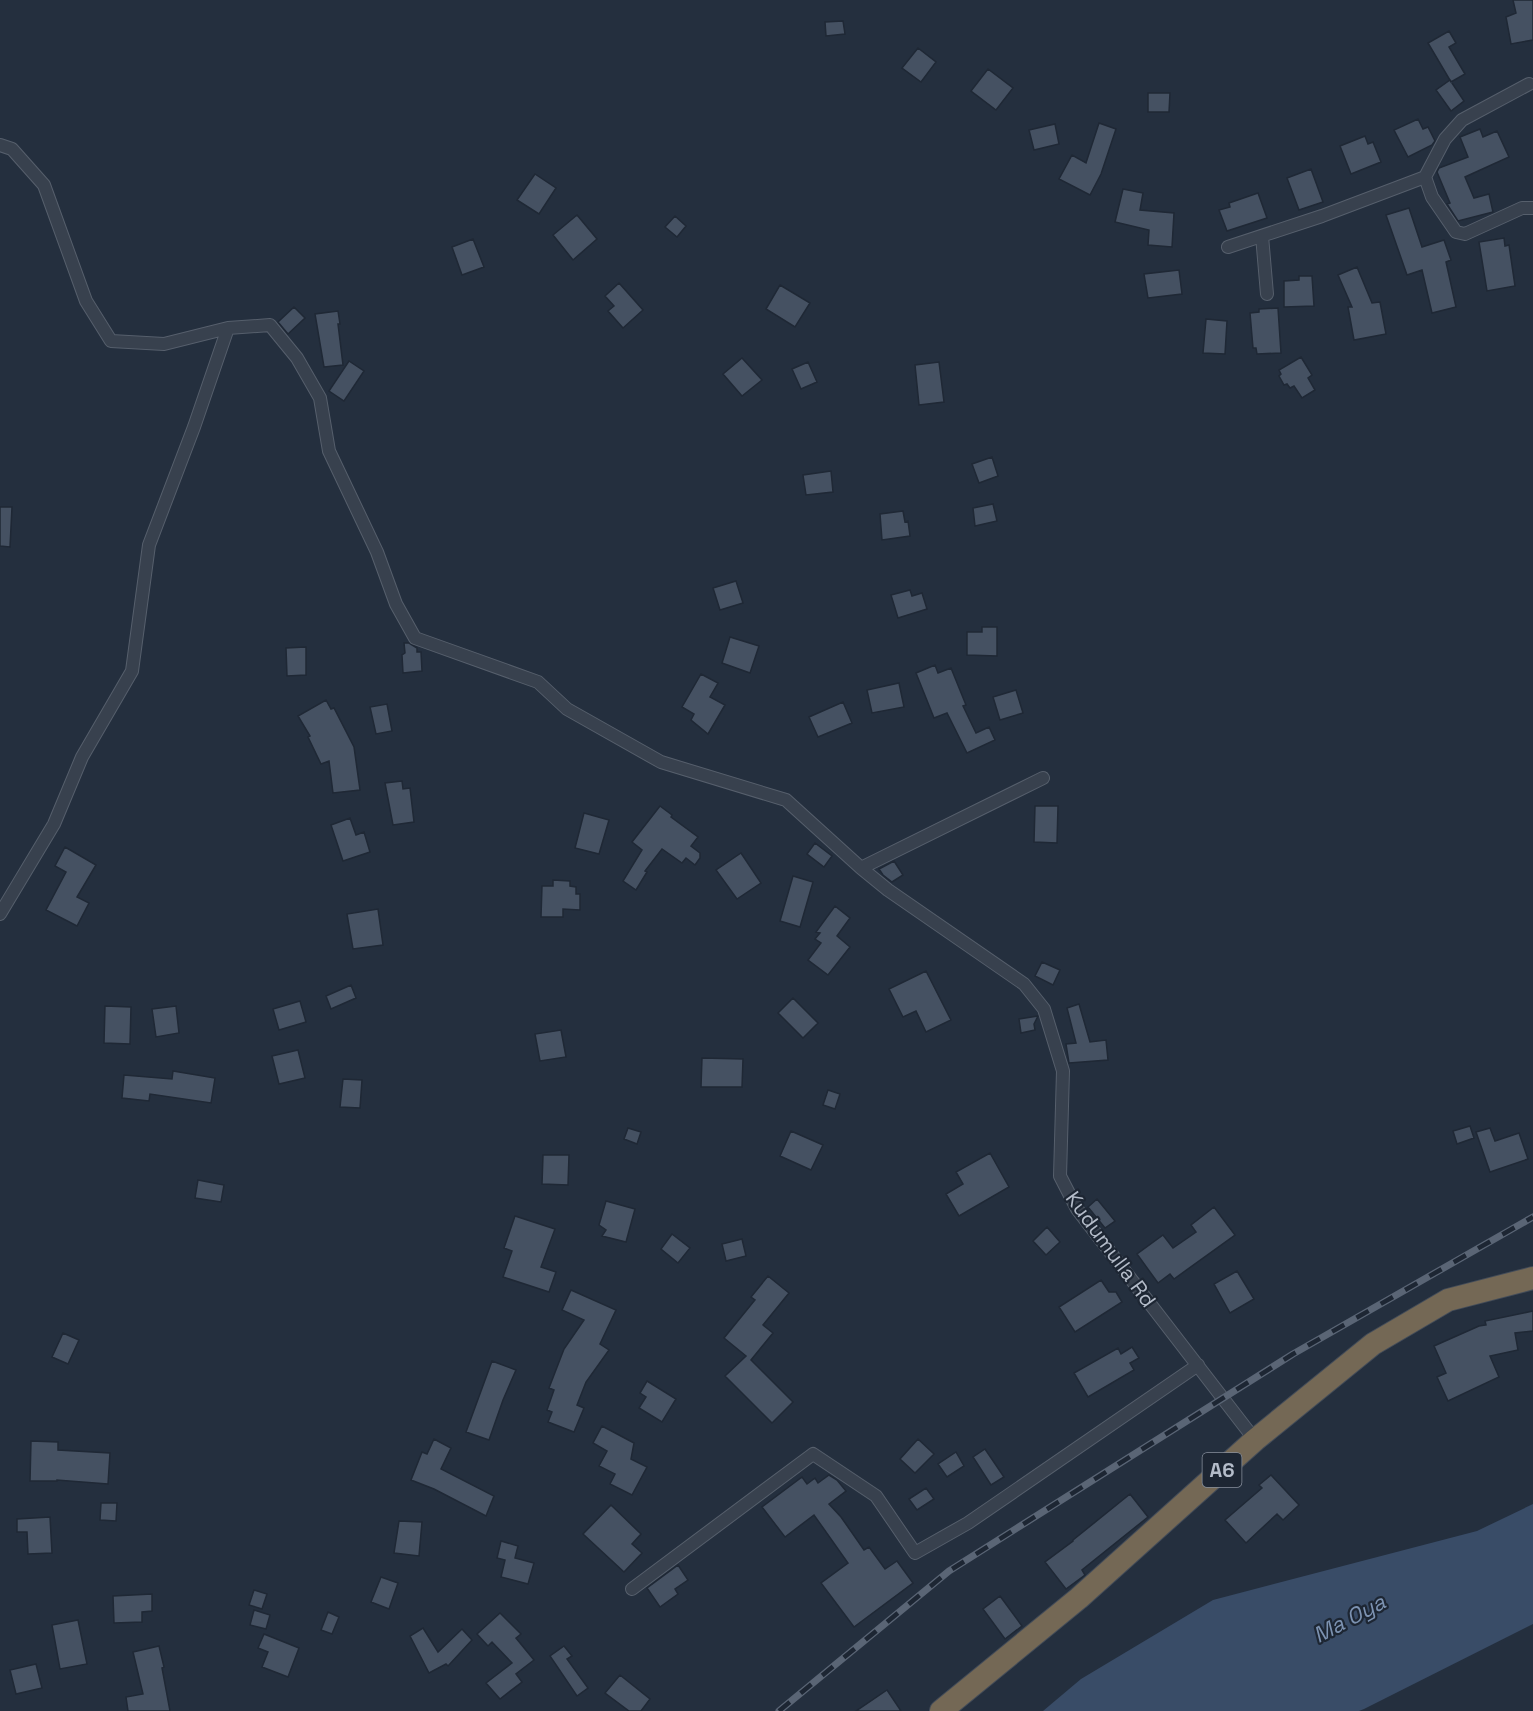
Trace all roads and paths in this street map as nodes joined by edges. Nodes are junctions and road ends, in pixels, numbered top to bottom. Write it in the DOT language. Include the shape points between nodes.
graph roads {
  1 [pos="1529,84"];
  2 [pos="0,145"];
  3 [pos="1425,177"];
  4 [pos="1533,208"];
  5 [pos="1262,236"];
  6 [pos="1228,247"];
  7 [pos="1267,294"];
  8 [pos="228,328"];
  9 [pos="1043,778"];
  10 [pos="861,868"];
  11 [pos="0,914"];
  12 [pos="1533,1278"];
  13 [pos="1198,1365"];
  14 [pos="1255,1440"];
  15 [pos="632,1588"];
  16 [pos="940,1711"];
  1 -- 3 [label="street" via="1462,120 1445,139"];
  2 -- 8 [label="street" via="12,149 44,185 86,301 111,341 164,344"];
  3 -- 4 [label="street" via="1432,197 1456,232 1465,234 1522,208"];
  3 -- 5 [label="street"];
  5 -- 6 [label="street"];
  5 -- 7 [label="street"];
  8 -- 10 [label="street, Kudumulla Rd" via="270,325 297,358 320,398 330,451 377,552 396,604 416,638 538,682 567,709 661,762 786,800"];
  8 -- 11 [label="street" via="149,544 132,671 82,757 54,824"];
  9 -- 10 [label="street"];
  10 -- 13 [label="street, Kudumulla Rd" via="1024,984 1044,1009 1063,1071 1060,1176 1077,1209"];
  12 -- 14 [label="highway, A6" via="1448,1300 1373,1344"];
  13 -- 14 [label="street, Kudumulla Rd"];
  13 -- 15 [label="street" via="968,1523 915,1553 876,1496 813,1454"];
  14 -- 16 [label="highway, A6" via="1079,1598"];
}
